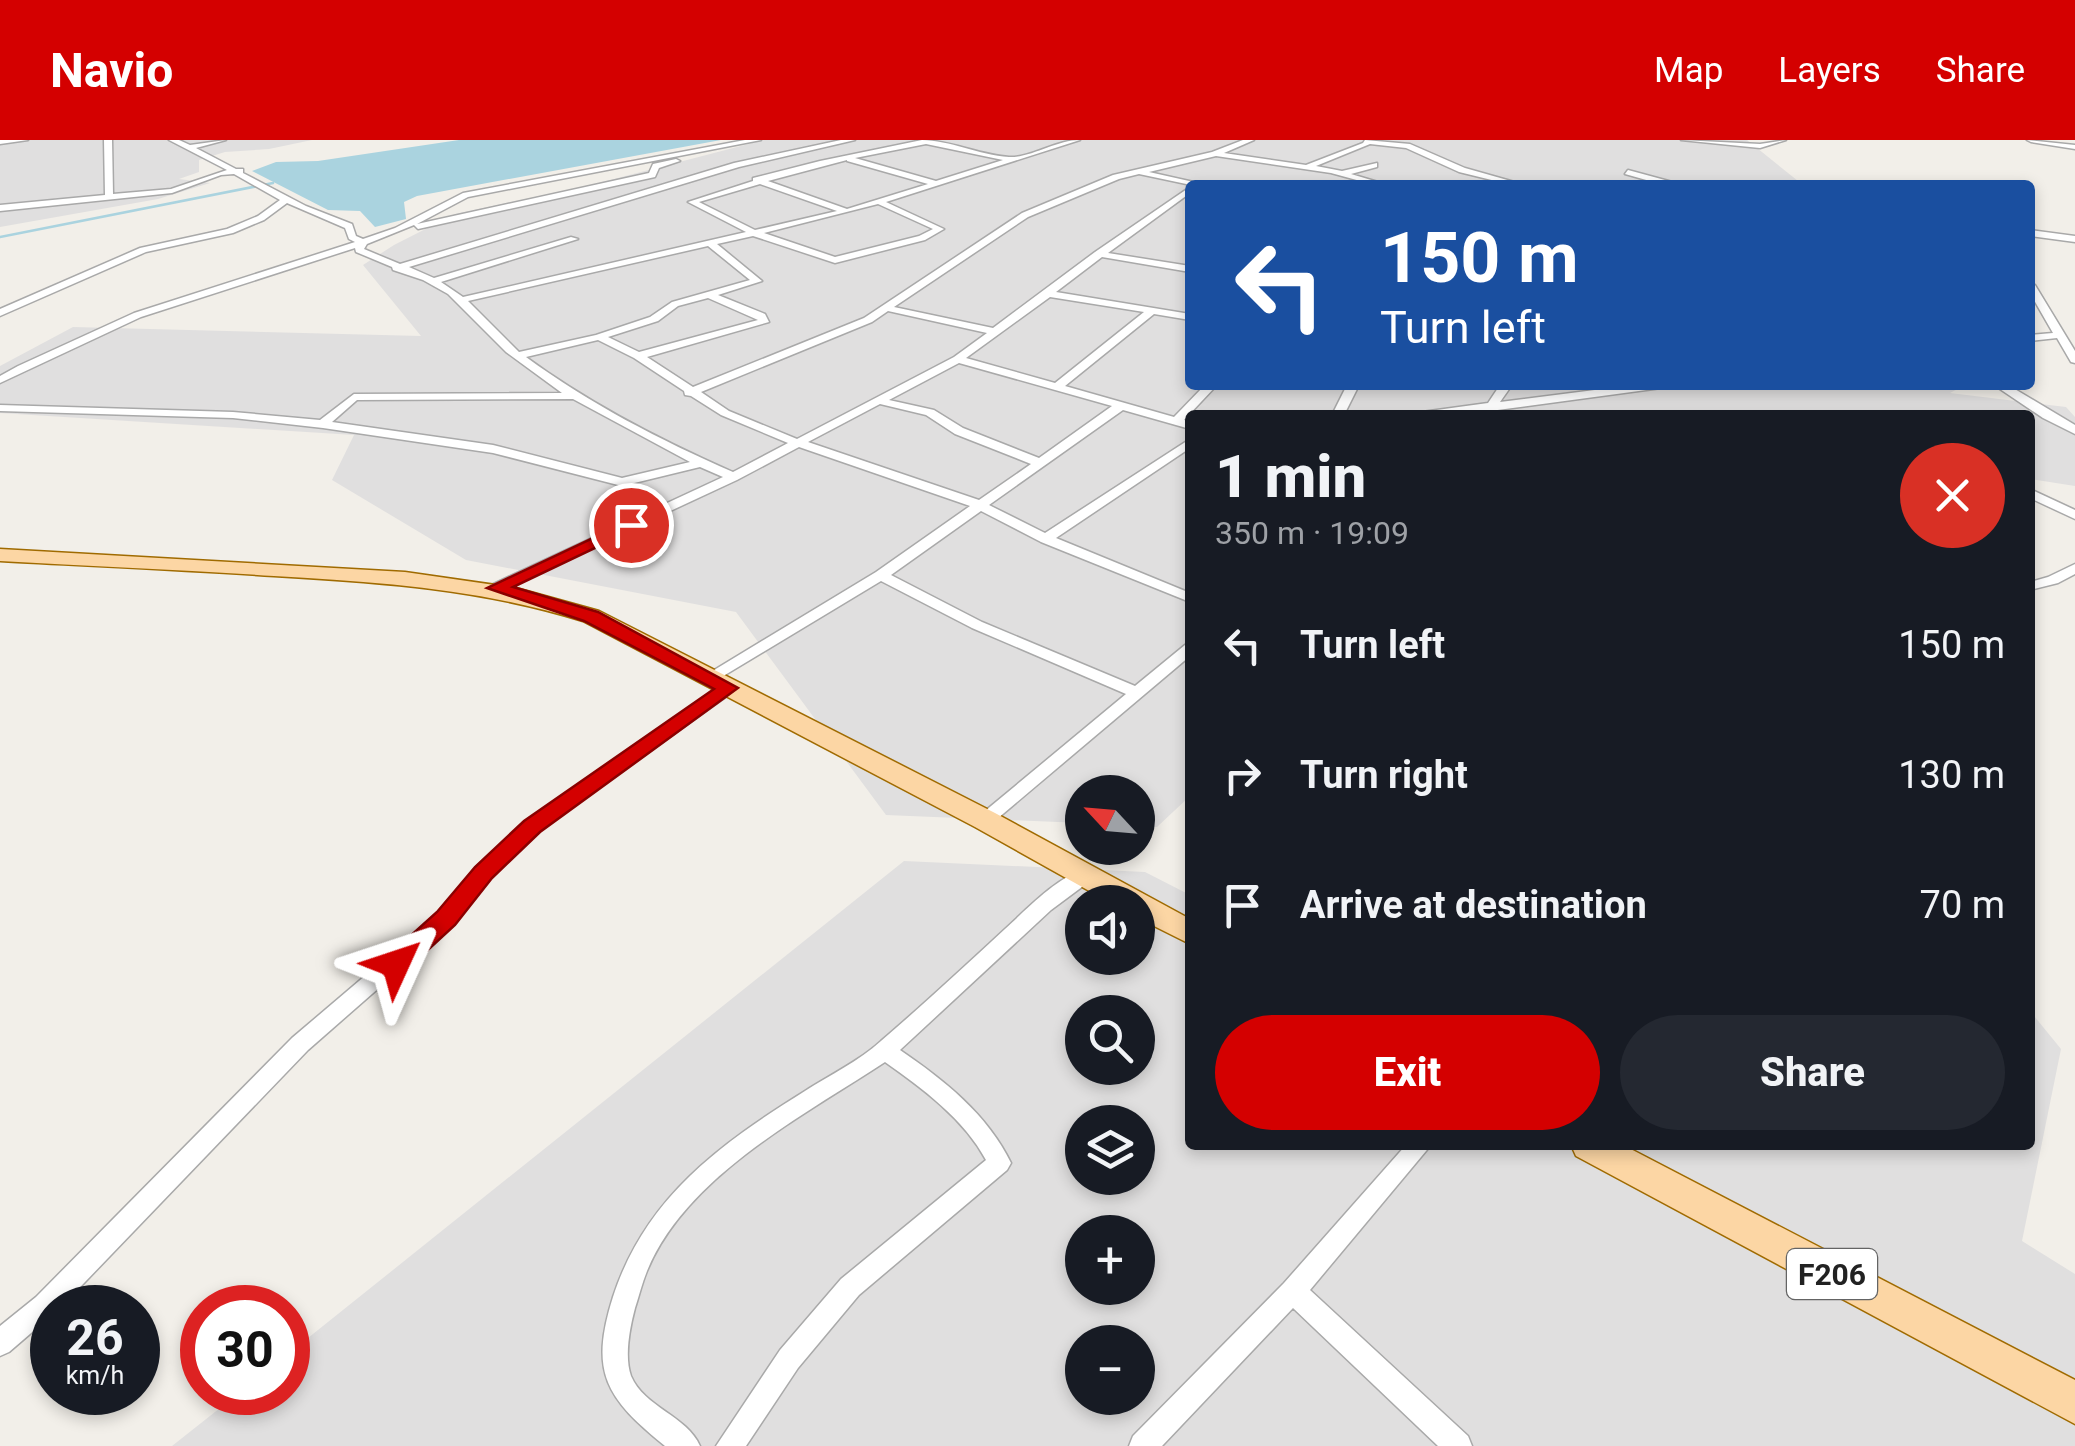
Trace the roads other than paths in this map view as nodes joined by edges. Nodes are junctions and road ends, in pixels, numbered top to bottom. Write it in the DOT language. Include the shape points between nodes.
graph roads {
  1 [pos="24,140"];
  2 [pos="108,140"];
  3 [pos="173,140"];
  4 [pos="222,140"];
  5 [pos="757,140"];
  6 [pos="794,140"];
  7 [pos="850,140"];
  8 [pos="1076,140"];
  9 [pos="1250,140"];
  10 [pos="1685,140"];
  11 [pos="1782,140"];
  12 [pos="2031,140"];
  13 [pos="929,141"];
  14 [pos="1368,141"];
  15 [pos="0,142"];
  16 [pos="190,147"];
  17 [pos="817,147"];
  18 [pos="2075,147"];
  19 [pos="691,152"];
  20 [pos="1214,154"];
  21 [pos="844,157"];
  22 [pos="1011,160"];
  23 [pos="1322,163"];
  24 [pos="1374,165"];
  25 [pos="726,168"];
  26 [pos="1302,168"];
  27 [pos="240,171"];
  28 [pos="1134,171"];
  29 [pos="1337,172"];
  30 [pos="1628,172"];
  31 [pos="757,180"];
  32 [pos="1366,180"];
  33 [pos="1501,180"];
  34 [pos="1656,180"];
  35 [pos="681,182"];
  36 [pos="1185,183"];
  37 [pos="936,184"];
  38 [pos="1185,194"];
  39 [pos="710,195"];
  40 [pos="109,197"];
  41 [pos="285,200"];
  42 [pos="880,202"];
  43 [pos="0,208"];
  44 [pos="845,212"];
  45 [pos="450,220"];
  46 [pos="398,230"];
  47 [pos="754,234"];
  48 [pos="2035,234"];
  49 [pos="2075,238"];
  50 [pos="497,239"];
  51 [pos="574,239"];
  52 [pos="363,242"];
  53 [pos="710,243"];
  54 [pos="1098,254"];
  55 [pos="396,268"];
  56 [pos="1185,268"];
  57 [pos="430,282"];
  58 [pos="1046,293"];
  59 [pos="2035,293"];
  60 [pos="708,295"];
  61 [pos="462,300"];
  62 [pos="886,308"];
  63 [pos="1152,310"];
  64 [pos="0,313"];
  65 [pos="1185,317"];
  66 [pos="991,331"];
  67 [pos="2060,335"];
  68 [pos="599,337"];
  69 [pos="2035,338"];
  70 [pos="517,356"];
  71 [pos="638,356"];
  72 [pos="958,359"];
  73 [pos="2075,360"];
  74 [pos="0,380"];
  75 [pos="1058,384"];
  76 [pos="1503,390"];
  77 [pos="1624,390"];
  78 [pos="2008,390"];
  79 [pos="690,393"];
  80 [pos="578,396"];
  81 [pos="876,400"];
  82 [pos="1120,406"];
  83 [pos="0,408"];
  84 [pos="1490,408"];
  85 [pos="1471,410"];
  86 [pos="1184,422"];
  87 [pos="324,424"];
  88 [pos="2075,430"];
  89 [pos="795,442"];
  90 [pos="1185,446"];
  91 [pos="1040,462"];
  92 [pos="700,463"];
  93 [pos="732,477"];
  94 [pos="2035,495"];
  95 [pos="980,505"];
  96 [pos="2075,515"];
  97 [pos="1046,538"];
  98 [pos="0,555"];
  99 [pos="2075,568"];
  100 [pos="881,575"];
  101 [pos="2035,585"];
  102 [pos="496,588"];
  103 [pos="1185,596"];
  104 [pos="1185,652"];
  105 [pos="718,684"];
  106 [pos="1138,692"];
  107 [pos="985,820"];
  108 [pos="1083,876"];
  109 [pos="1100,885"];
  110 [pos="1155,915"];
  111 [pos="1185,930"];
  112 [pos="886,1051"];
  113 [pos="1416,1150"];
  114 [pos="1610,1150"];
  115 [pos="1636,1156"];
  116 [pos="1293,1292"];
  117 [pos="0,1344"];
  118 [pos="2075,1403"];
  119 [pos="686,1446"];
  120 [pos="730,1446"];
  121 [pos="1143,1446"];
  122 [pos="1458,1446"];
  1 -- 15 [label="street"];
  2 -- 40 [label="street"];
  3 -- 16 [label="street"];
  4 -- 16 [label="street"];
  5 -- 19 [label="street"];
  6 -- 17 [label="street"];
  7 -- 17 [label="street"];
  8 -- 22 [label="street"];
  9 -- 20 [label="street"];
  10 -- 11 [label="street" via="1760,146"];
  12 -- 18 [label="street"];
  13 -- 21 [label="street"];
  13 -- 22 [label="street"];
  14 -- 23 [label="street"];
  14 -- 33 [label="street" via="1408,146"];
  16 -- 27 [label="street"];
  17 -- 25 [label="street"];
  19 -- 45 [label="street" via="699,158 656,166 652,175"];
  19 -- 46 [label="street" via="458,197"];
  20 -- 26 [label="street"];
  20 -- 28 [label="street"];
  21 -- 31 [label="street"];
  21 -- 37 [label="street"];
  22 -- 37 [label="street"];
  23 -- 26 [label="street"];
  23 -- 29 [label="street"];
  24 -- 29 [label="street"];
  25 -- 31 [label="street"];
  25 -- 35 [label="street"];
  26 -- 29 [label="street"];
  27 -- 40 [label="street" via="172,192"];
  27 -- 41 [label="street"];
  28 -- 36 [label="street"];
  28 -- 62 [label="street" via="1025,215"];
  29 -- 32 [label="street"];
  30 -- 34 [label="street"];
  31 -- 39 [label="street"];
  31 -- 44 [label="street"];
  35 -- 39 [label="street"];
  35 -- 50 [label="street"];
  37 -- 42 [label="street"];
  38 -- 54 [label="street"];
  39 -- 47 [label="street" via="692,202"];
  40 -- 43 [label="street"];
  41 -- 52 [label="street" via="349,226"];
  41 -- 64 [label="street" via="230,231 118,259"];
  42 -- 44 [label="street"];
  42 -- 47 [label="street" via="940,229 835,260"];
  44 -- 47 [label="street"];
  45 -- 46 [label="street"];
  45 -- 50 [label="street" via="465,232"];
  46 -- 52 [label="street"];
  47 -- 53 [label="street"];
  48 -- 49 [label="street"];
  50 -- 55 [label="street"];
  51 -- 57 [label="street"];
  52 -- 55 [label="street" via="358,250"];
  52 -- 74 [label="street" via="178,300"];
  53 -- 60 [label="street" via="758,281"];
  53 -- 61 [label="street"];
  54 -- 56 [label="street"];
  54 -- 58 [label="street"];
  55 -- 57 [label="street"];
  57 -- 61 [label="street"];
  58 -- 63 [label="street"];
  58 -- 66 [label="street"];
  59 -- 67 [label="street"];
  60 -- 68 [label="street"];
  60 -- 71 [label="street" via="764,322"];
  61 -- 70 [label="street"];
  62 -- 66 [label="street"];
  62 -- 79 [label="street"];
  63 -- 65 [label="street"];
  63 -- 75 [label="street"];
  66 -- 72 [label="street"];
  67 -- 69 [label="street"];
  67 -- 73 [label="street"];
  68 -- 70 [label="street"];
  68 -- 71 [label="street"];
  70 -- 80 [label="street"];
  71 -- 79 [label="street"];
  72 -- 75 [label="street"];
  72 -- 81 [label="street"];
  75 -- 82 [label="street"];
  76 -- 84 [label="street"];
  77 -- 84 [label="street"];
  78 -- 88 [label="street"];
  79 -- 89 [label="street"];
  80 -- 87 [label="street" via="354,397"];
  80 -- 92 [label="street"];
  81 -- 89 [label="street"];
  81 -- 91 [label="street" via="930,412 958,431"];
  82 -- 86 [label="street"];
  82 -- 91 [label="street"];
  83 -- 87 [label="street"];
  84 -- 85 [label="street"];
  87 -- 92 [label="street" via="493,449 622,482"];
  89 -- 93 [label="street"];
  89 -- 95 [label="street"];
  90 -- 97 [label="street"];
  91 -- 95 [label="street"];
  92 -- 93 [label="street"];
  93 -- 102 [label="street"];
  94 -- 96 [label="street"];
  95 -- 97 [label="street"];
  95 -- 100 [label="street"];
  97 -- 103 [label="street"];
  98 -- 102 [label="main road" via="422,578"];
  99 -- 101 [label="street"];
  100 -- 105 [label="street"];
  100 -- 106 [label="street" via="977,625"];
  102 -- 105 [label="main road" via="591,616"];
  104 -- 106 [label="street"];
  105 -- 107 [label="main road"];
  105 -- 117 [label="street" via="532,826 446,918 300,1044"];
  106 -- 107 [label="street"];
  107 -- 108 [label="main road"];
  108 -- 109 [label="main road"];
  108 -- 112 [label="street"];
  110 -- 111 [label="main road"];
  112 -- 119 [label="street" via="720,1160 662,1222 624,1293 615,1342 620,1383"];
  112 -- 120 [label="street" via="980,1132 998,1163 850,1287 789,1359"];
  113 -- 116 [label="street"];
  114 -- 115 [label="main road, F206"];
  115 -- 118 [label="main road, F206"];
  116 -- 121 [label="street"];
  116 -- 122 [label="street"];
}
